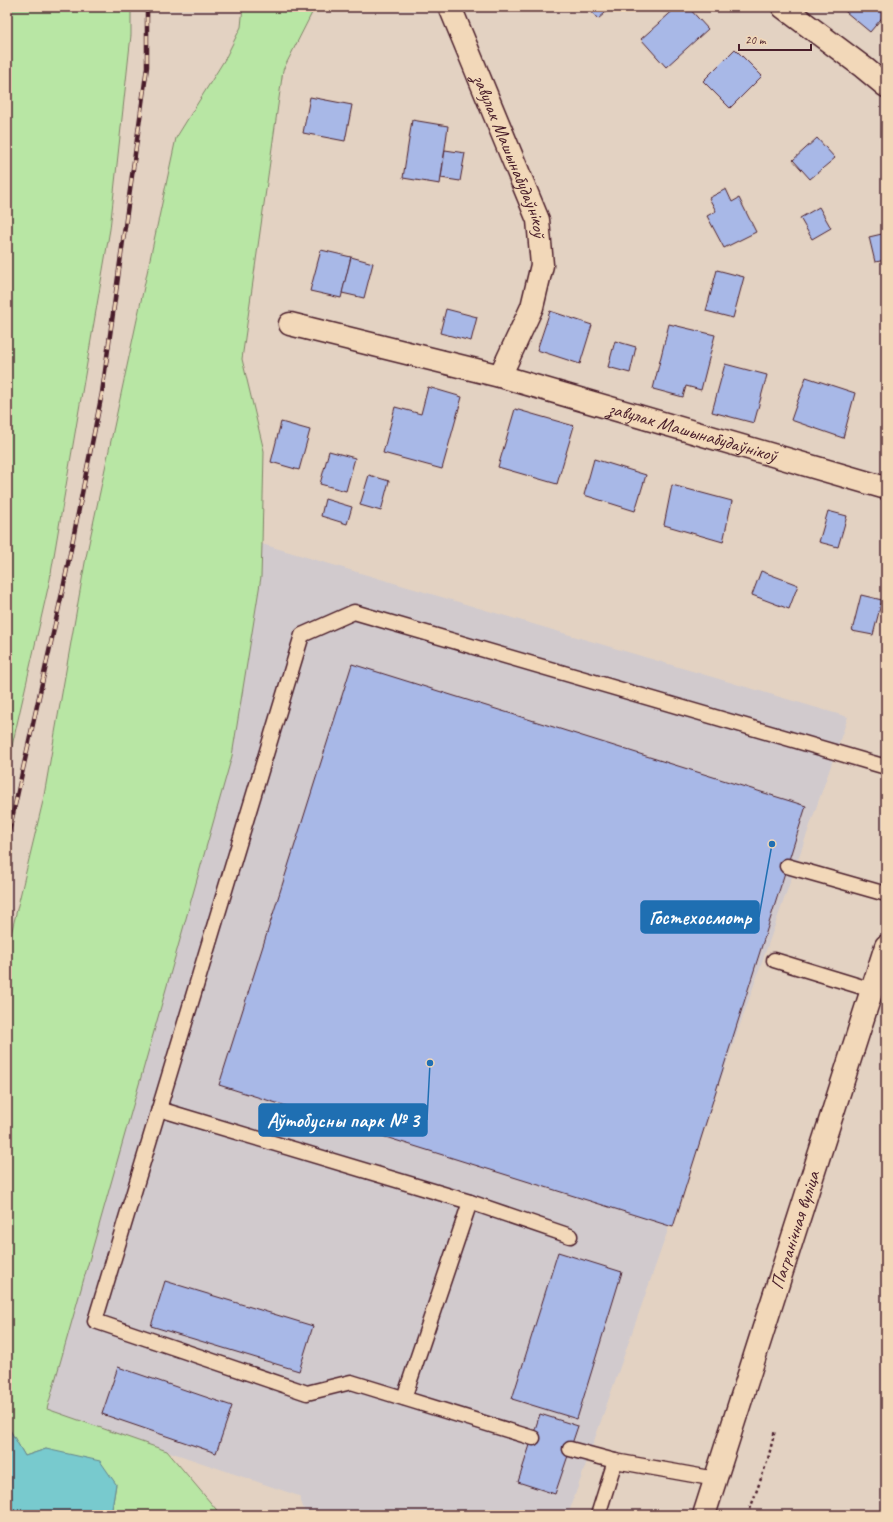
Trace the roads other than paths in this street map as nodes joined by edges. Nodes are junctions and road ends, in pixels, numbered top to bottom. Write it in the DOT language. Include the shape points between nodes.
graph roads {
  1 [pos="450,7"];
  2 [pos="783,7"];
  3 [pos="886,86"];
  4 [pos="290,324"];
  5 [pos="500,376"];
  6 [pos="886,488"];
  7 [pos="886,766"];
  8 [pos="787,866"];
  9 [pos="886,894"];
  10 [pos="886,946"];
  11 [pos="774,960"];
  12 [pos="872,990"];
  13 [pos="159,1109"];
  14 [pos="470,1202"];
  15 [pos="570,1236"];
  16 [pos="404,1398"];
  17 [pos="533,1438"];
  18 [pos="570,1449"];
  19 [pos="615,1461"];
  20 [pos="716,1479"];
  21 [pos="598,1515"];
  22 [pos="704,1515"];
  1 -- 5 [label="street, завулак Машынабудаўнікоў" via="538,220 542,265 532,307"];
  2 -- 3 [label="street"];
  4 -- 5 [label="street, завулак Машынабудаўнікоў"];
  5 -- 6 [label="street, завулак Машынабудаўнікоў"];
  7 -- 13 [label="lane" via="354,612 302,635"];
  8 -- 9 [label="lane"];
  10 -- 12 [label="street, Пагранічная вуліца"];
  11 -- 12 [label="lane"];
  12 -- 20 [label="street, Пагранічная вуліца"];
  13 -- 14 [label="lane"];
  13 -- 16 [label="lane" via="95,1321 307,1393 351,1382"];
  14 -- 15 [label="lane"];
  14 -- 16 [label="lane"];
  16 -- 17 [label="lane"];
  18 -- 19 [label="lane"];
  19 -- 20 [label="lane"];
  19 -- 21 [label="lane"];
  20 -- 22 [label="street, Пагранічная вуліца"];
}
